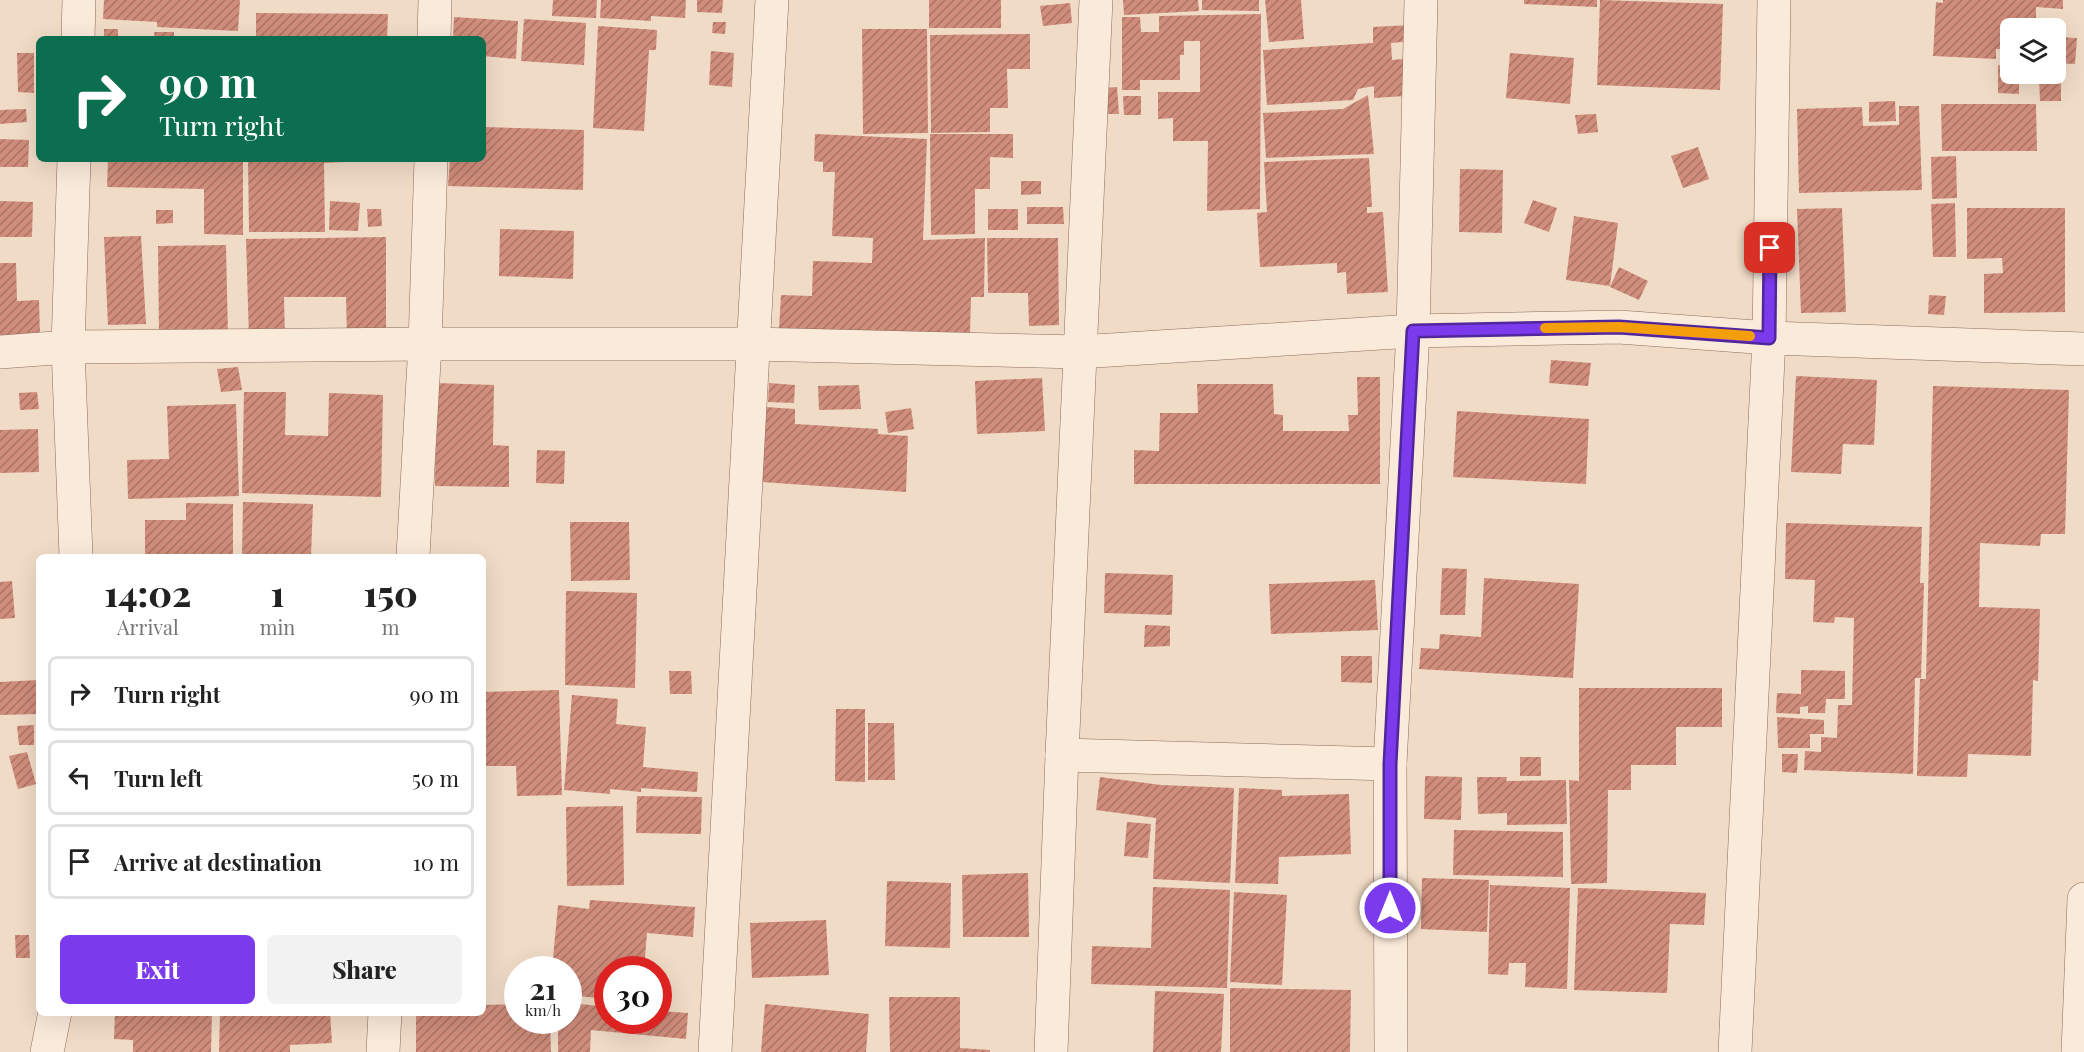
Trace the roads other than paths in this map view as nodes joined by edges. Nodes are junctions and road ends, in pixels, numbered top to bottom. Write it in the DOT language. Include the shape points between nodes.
graph roads {
  1 [pos="79,0"];
  2 [pos="435,0"];
  3 [pos="772,0"];
  4 [pos="1096,0"];
  5 [pos="1421,0"];
  6 [pos="1774,0"];
  7 [pos="78,36"];
  8 [pos="434,36"];
  9 [pos="74,162"];
  10 [pos="430,162"];
  11 [pos="1413,331"];
  12 [pos="1769,338"];
  13 [pos="425,344"];
  14 [pos="752,344"];
  15 [pos="68,347"];
  16 [pos="2084,348"];
  17 [pos="0,352"];
  18 [pos="1078,352"];
  19 [pos="76,554"];
  20 [pos="413,554"];
  21 [pos="1062,755"];
  22 [pos="1390,764"];
  23 [pos="2084,899"];
  24 [pos="54,1016"];
  25 [pos="386,1016"];
  26 [pos="47,1052"];
  27 [pos="383,1052"];
  28 [pos="715,1052"];
  29 [pos="1052,1052"];
  30 [pos="1391,1052"];
  31 [pos="1735,1052"];
  32 [pos="2078,1052"];
  1 -- 7 [label="street"];
  2 -- 8 [label="street"];
  3 -- 14 [label="street"];
  4 -- 18 [label="street"];
  5 -- 11 [label="street"];
  6 -- 12 [label="street"];
  9 -- 15 [label="street"];
  10 -- 13 [label="street"];
  11 -- 12 [label="street" via="1619,327"];
  11 -- 18 [label="street"];
  11 -- 22 [label="street"];
  12 -- 16 [label="street"];
  12 -- 31 [label="street"];
  13 -- 14 [label="street"];
  13 -- 15 [label="street"];
  13 -- 20 [label="street"];
  14 -- 18 [label="street"];
  14 -- 28 [label="street"];
  15 -- 17 [label="street"];
  15 -- 19 [label="street"];
  18 -- 21 [label="street"];
  21 -- 22 [label="street"];
  21 -- 29 [label="street"];
  22 -- 30 [label="street"];
  23 -- 32 [label="street"];
  24 -- 26 [label="street"];
  25 -- 27 [label="street"];
}
